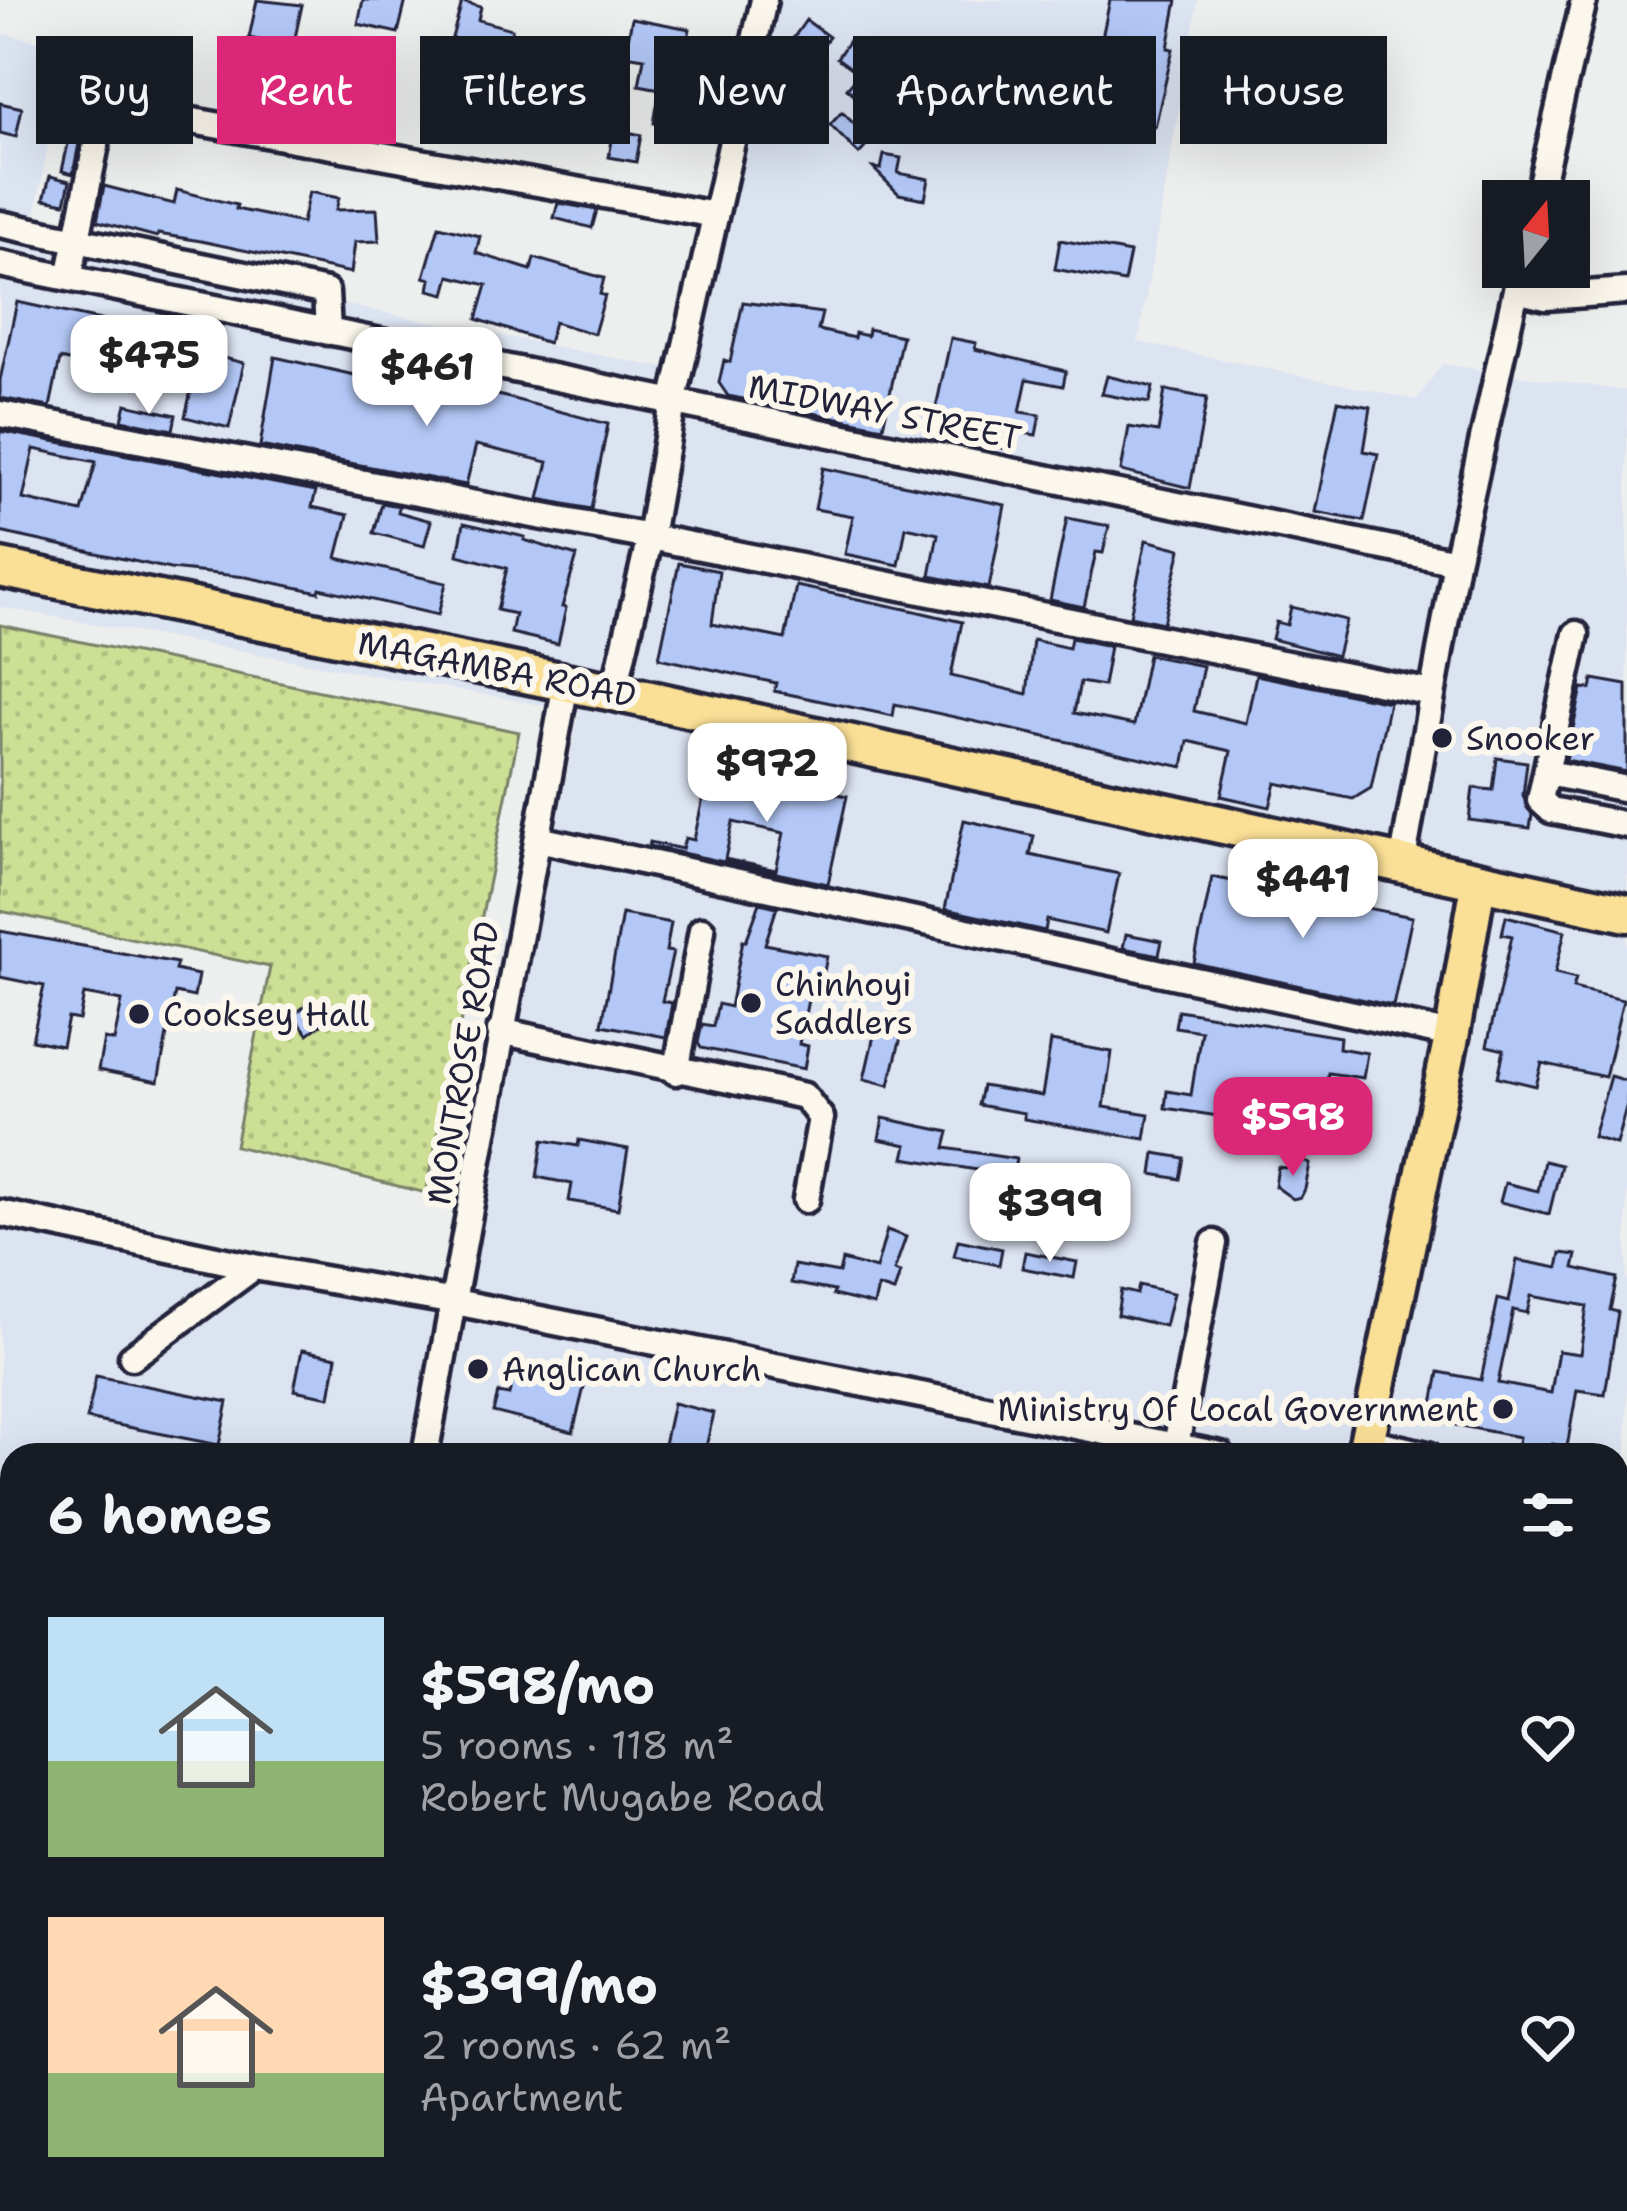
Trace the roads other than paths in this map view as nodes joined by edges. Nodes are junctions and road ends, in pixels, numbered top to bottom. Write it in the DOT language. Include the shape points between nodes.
graph roads {
  1 [pos="764,0"];
  2 [pos="1584,0"];
  3 [pos="1542,180"];
  4 [pos="715,214"];
  5 [pos="0,224"];
  6 [pos="76,240"];
  7 [pos="0,264"];
  8 [pos="69,278"];
  9 [pos="1516,288"];
  10 [pos="1534,288"];
  11 [pos="1627,291"];
  12 [pos="328,332"];
  13 [pos="674,403"];
  14 [pos="0,414"];
  15 [pos="650,537"];
  16 [pos="1456,562"];
  17 [pos="0,568"];
  18 [pos="1576,634"];
  19 [pos="566,683"];
  20 [pos="614,692"];
  21 [pos="1432,693"];
  22 [pos="1548,773"];
  23 [pos="1627,788"];
  24 [pos="1627,825"];
  25 [pos="538,839"];
  26 [pos="1402,864"];
  27 [pos="1479,881"];
  28 [pos="1627,913"];
  29 [pos="702,930"];
  30 [pos="500,1031"];
  31 [pos="1452,1035"];
  32 [pos="676,1072"];
  33 [pos="806,1200"];
  34 [pos="0,1213"];
  35 [pos="1214,1243"];
  36 [pos="254,1267"];
  37 [pos="455,1302"];
  38 [pos="132,1357"];
  39 [pos="427,1443"];
  40 [pos="1161,1443"];
  41 [pos="1177,1443"];
  42 [pos="1367,1443"];
  1 -- 4 [label="street"];
  2 -- 3 [label="street"];
  4 -- 6 [label="street" via="104,105"];
  4 -- 13 [label="street"];
  5 -- 6 [label="street"];
  6 -- 8 [label="street"];
  6 -- 12 [label="street" via="326,292"];
  7 -- 8 [label="street, MIDWAY STREET"];
  8 -- 12 [label="street, MIDWAY STREET"];
  9 -- 16 [label="street"];
  10 -- 11 [label="street" via="1546,296"];
  12 -- 13 [label="street, MIDWAY STREET"];
  13 -- 15 [label="street"];
  13 -- 16 [label="street, MIDWAY STREET"];
  14 -- 15 [label="street"];
  15 -- 20 [label="street"];
  15 -- 21 [label="street"];
  16 -- 21 [label="street"];
  17 -- 19 [label="highway, MAGAMBA ROAD"];
  18 -- 22 [label="street"];
  19 -- 20 [label="highway, MAGAMBA ROAD"];
  19 -- 25 [label="street, MONTROSE ROAD"];
  20 -- 26 [label="highway, MAGAMBA ROAD"];
  21 -- 26 [label="street"];
  22 -- 23 [label="street"];
  22 -- 24 [label="street" via="1540,800 1551,810"];
  25 -- 30 [label="street, MONTROSE ROAD"];
  25 -- 31 [label="street"];
  26 -- 27 [label="highway, MAGAMBA ROAD"];
  27 -- 28 [label="highway, MAGAMBA ROAD"];
  27 -- 31 [label="main road"];
  29 -- 32 [label="street"];
  30 -- 32 [label="street"];
  30 -- 37 [label="street, MONTROSE ROAD"];
  31 -- 42 [label="main road"];
  32 -- 33 [label="street" via="804,1096 821,1118"];
  34 -- 36 [label="street"];
  35 -- 41 [label="street"];
  36 -- 37 [label="street"];
  36 -- 38 [label="street"];
  37 -- 39 [label="street, MONTROSE ROAD"];
  37 -- 40 [label="street"];
}
